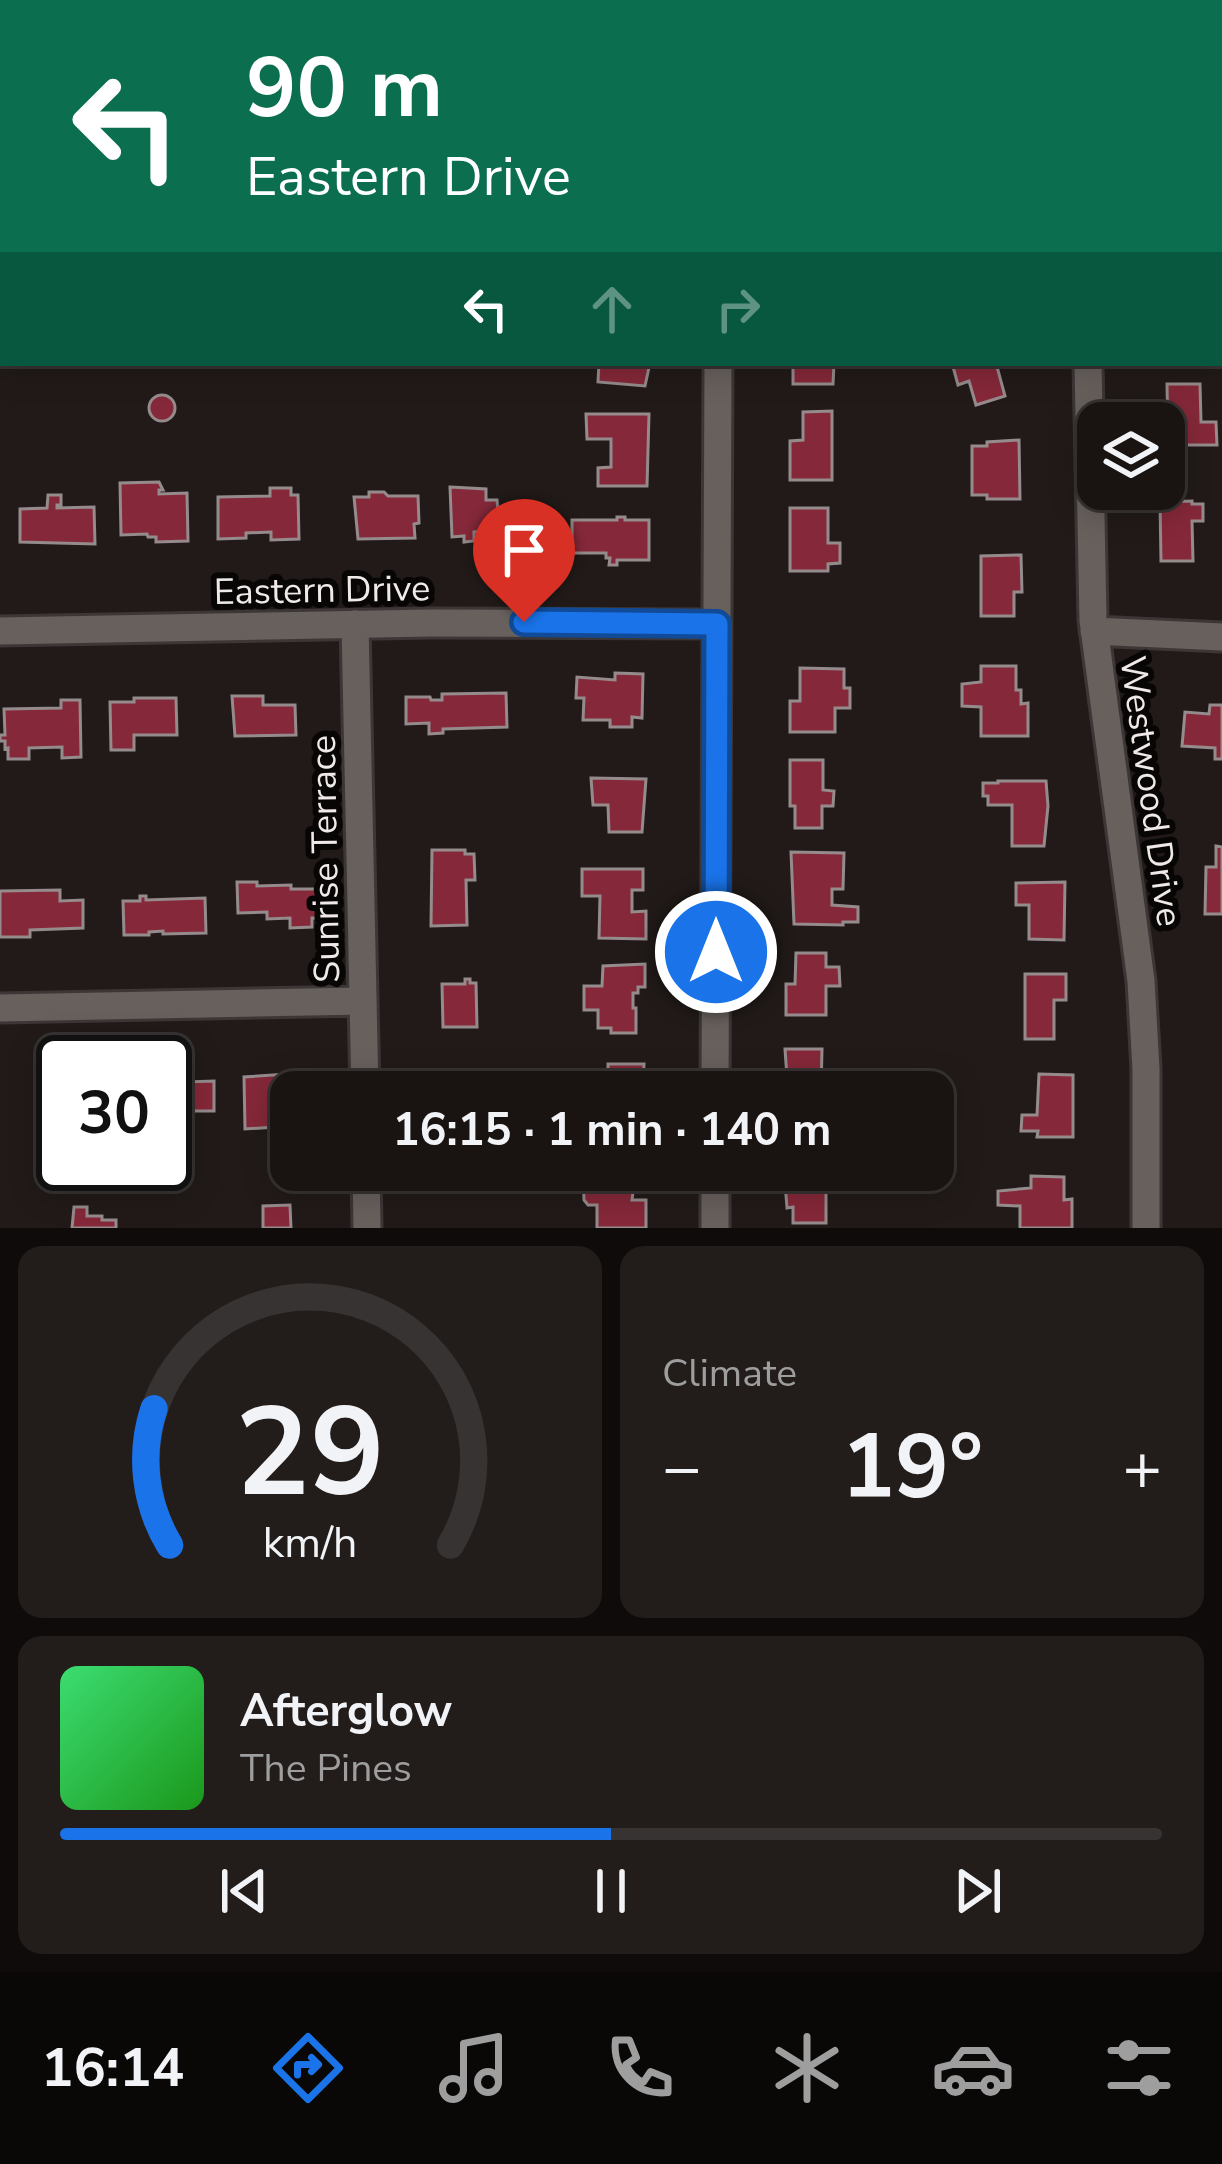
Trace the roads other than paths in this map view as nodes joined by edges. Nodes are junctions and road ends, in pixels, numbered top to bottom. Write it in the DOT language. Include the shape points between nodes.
graph roads {
  1 [pos="718,366"];
  2 [pos="1088,366"];
  3 [pos="355,624"];
  4 [pos="717,624"];
  5 [pos="0,631"];
  6 [pos="1094,631"];
  7 [pos="1222,637"];
  8 [pos="363,1001"];
  9 [pos="0,1008"];
  10 [pos="364,1071"];
  11 [pos="715,1071"];
  12 [pos="367,1191"];
  13 [pos="715,1191"];
  14 [pos="368,1228"];
  15 [pos="715,1228"];
  16 [pos="1146,1228"];
  1 -- 4 [label="street"];
  2 -- 6 [label="street, Westwood Drive"];
  3 -- 4 [label="street, Eastern Drive"];
  3 -- 5 [label="street, Eastern Drive"];
  3 -- 8 [label="street, Sunrise Terrace"];
  4 -- 11 [label="street"];
  6 -- 7 [label="street"];
  6 -- 16 [label="street, Westwood Drive" via="1142,996"];
  8 -- 9 [label="street"];
  8 -- 10 [label="street, Sunrise Terrace"];
  12 -- 14 [label="street"];
  13 -- 15 [label="street"];
}
